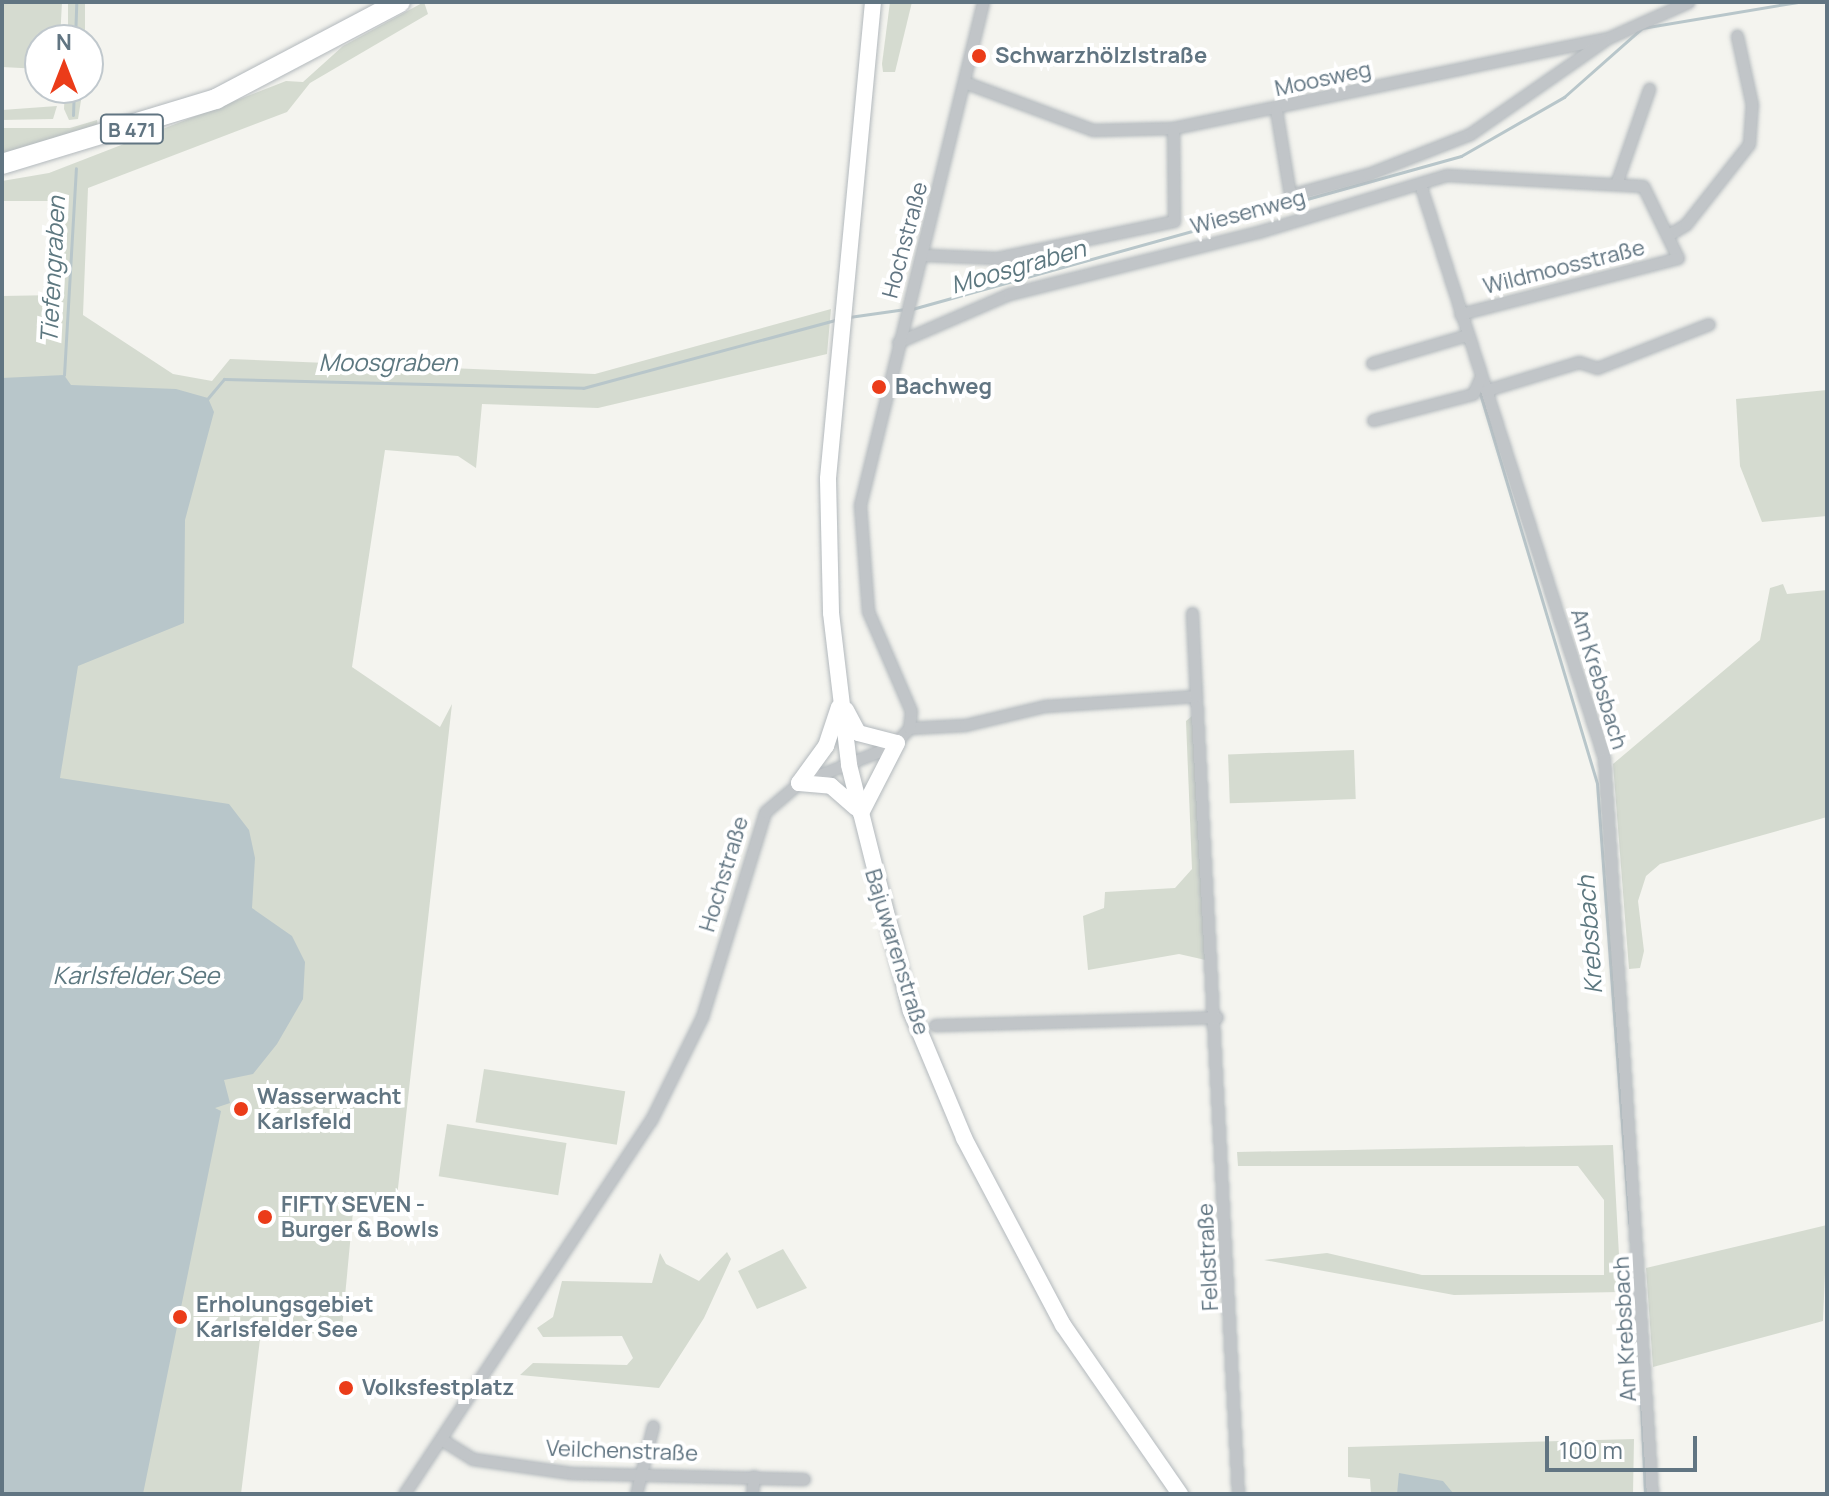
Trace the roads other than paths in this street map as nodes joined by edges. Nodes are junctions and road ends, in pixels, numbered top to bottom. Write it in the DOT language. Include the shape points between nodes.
graph roads {
  1 [pos="400,2"];
  2 [pos="873,2"];
  3 [pos="983,2"];
  4 [pos="1684,3"];
  5 [pos="1737,36"];
  6 [pos="1608,38"];
  7 [pos="1572,46"];
  8 [pos="1579,60"];
  9 [pos="964,82"];
  10 [pos="1649,89"];
  11 [pos="1276,110"];
  12 [pos="1173,128"];
  13 [pos="2,164"];
  14 [pos="1420,184"];
  15 [pos="1616,184"];
  16 [pos="1668,235"];
  17 [pos="925,255"];
  18 [pos="1678,258"];
  19 [pos="1460,314"];
  20 [pos="1709,324"];
  21 [pos="1467,335"];
  22 [pos="898,342"];
  23 [pos="1372,363"];
  24 [pos="1480,378"];
  25 [pos="1487,390"];
  26 [pos="1373,420"];
  27 [pos="1192,613"];
  28 [pos="840,694"];
  29 [pos="1196,696"];
  30 [pos="909,728"];
  31 [pos="897,743"];
  32 [pos="849,765"];
  33 [pos="799,783"];
  34 [pos="860,815"];
  35 [pos="1217,1017"];
  36 [pos="935,1025"];
  37 [pos="653,1426"];
  38 [pos="444,1441"];
  39 [pos="642,1473"];
  40 [pos="754,1476"];
  41 [pos="804,1479"];
  42 [pos="404,1494"];
  43 [pos="636,1494"];
  44 [pos="752,1494"];
  45 [pos="1180,1494"];
  46 [pos="1238,1494"];
  47 [pos="1652,1494"];
  1 -- 13 [label="highway, B 471" via="216,99"];
  2 -- 28 [label="main road, Bajuwarenstraße" via="828,479"];
  3 -- 9 [label="street, Hochstraße"];
  4 -- 6 [label="street, Moosweg"];
  5 -- 16 [label="street" via="1752,105 1749,144 1686,224"];
  6 -- 7 [label="street, Moosweg"];
  6 -- 8 [label="street"];
  7 -- 8 [label="street"];
  7 -- 11 [label="street, Moosweg"];
  8 -- 11 [label="street" via="1470,134 1368,174 1290,195"];
  9 -- 12 [label="street, Moosweg" via="1093,130"];
  9 -- 17 [label="street, Hochstraße"];
  10 -- 15 [label="street"];
  11 -- 12 [label="street, Moosweg"];
  12 -- 17 [label="street" via="1174,221 997,258"];
  14 -- 15 [label="street, Wiesenweg" via="1447,175"];
  14 -- 19 [label="street, Am Krebsbach"];
  14 -- 22 [label="street, Wiesenweg" via="1009,294"];
  15 -- 16 [label="street, Wiesenweg" via="1643,186"];
  16 -- 18 [label="street, Wiesenweg"];
  17 -- 22 [label="street, Hochstraße"];
  18 -- 19 [label="street, Wildmoosstraße"];
  19 -- 21 [label="street, Am Krebsbach"];
  20 -- 25 [label="street" via="1597,368 1579,362"];
  21 -- 23 [label="street"];
  21 -- 24 [label="street, Am Krebsbach"];
  22 -- 30 [label="street, Hochstraße" via="864,476 858,540 868,611 911,711"];
  24 -- 25 [label="street, Am Krebsbach"];
  24 -- 26 [label="street" via="1473,394"];
  25 -- 47 [label="street, Am Krebsbach" via="1604,758"];
  27 -- 29 [label="street, Feldstraße"];
  28 -- 31 [label="main road" via="858,733"];
  28 -- 32 [label="main road, Bajuwarenstraße"];
  28 -- 33 [label="main road" via="826,746"];
  29 -- 30 [label="street" via="1045,706 965,725"];
  29 -- 35 [label="street, Feldstraße"];
  30 -- 31 [label="street, Hochstraße"];
  31 -- 32 [label="street, Hochstraße"];
  31 -- 34 [label="main road"];
  32 -- 33 [label="street, Hochstraße"];
  32 -- 34 [label="main road, Bajuwarenstraße"];
  33 -- 34 [label="main road" via="831,786"];
  33 -- 38 [label="street, Hochstraße" via="761,819 702,1017 651,1120"];
  34 -- 45 [label="main road, Bajuwarenstraße" via="911,1011 964,1138 1063,1325"];
  35 -- 36 [label="street"];
  35 -- 46 [label="street, Feldstraße"];
  37 -- 39 [label="street"];
  38 -- 39 [label="street, Veilchenstraße" via="473,1459 571,1473"];
  38 -- 42 [label="street, Hochstraße"];
  39 -- 40 [label="street, Veilchenstraße"];
  39 -- 43 [label="street"];
  40 -- 41 [label="street, Veilchenstraße"];
  40 -- 44 [label="street"];
}
